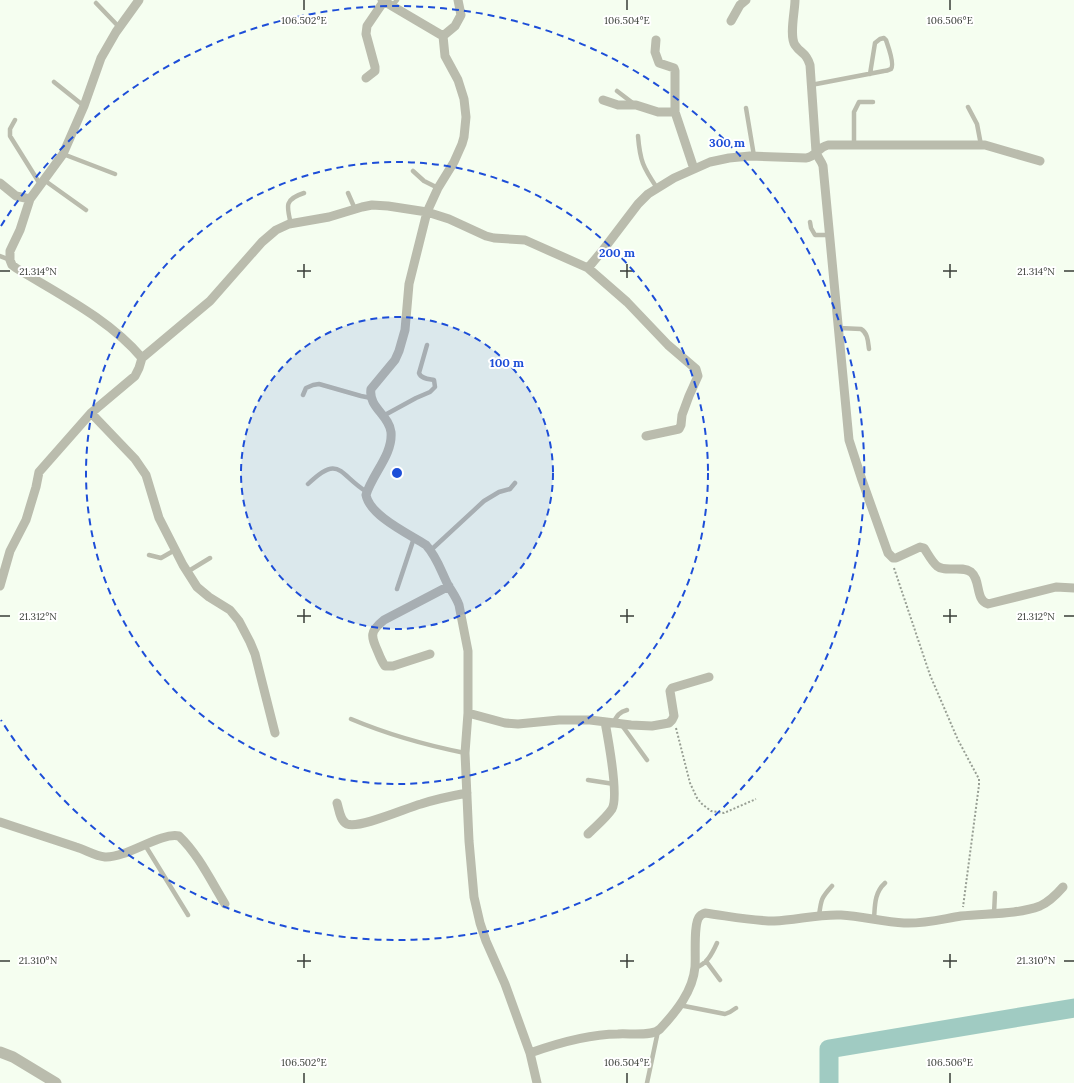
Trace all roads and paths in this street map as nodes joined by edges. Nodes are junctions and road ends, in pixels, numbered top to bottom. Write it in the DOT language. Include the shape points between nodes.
graph roads {
  1 [pos="139,0"];
  2 [pos="458,0"];
  3 [pos="746,0"];
  4 [pos="796,0"];
  5 [pos="389,2"];
  6 [pos="96,3"];
  7 [pos="731,20"];
  8 [pos="119,27"];
  9 [pos="443,36"];
  10 [pos="656,40"];
  11 [pos="870,74"];
  12 [pos="366,78"];
  13 [pos="54,82"];
  14 [pos="812,85"];
  15 [pos="617,91"];
  16 [pos="602,100"];
  17 [pos="874,102"];
  18 [pos="636,105"];
  19 [pos="84,106"];
  20 [pos="968,107"];
  21 [pos="746,108"];
  22 [pos="675,112"];
  23 [pos="15,120"];
  24 [pos="638,136"];
  25 [pos="854,145"];
  26 [pos="981,145"];
  27 [pos="816,152"];
  28 [pos="62,154"];
  29 [pos="754,156"];
  30 [pos="1040,161"];
  31 [pos="694,169"];
  32 [pos="413,171"];
  33 [pos="115,174"];
  34 [pos="42,182"];
  35 [pos="0,183"];
  36 [pos="438,188"];
  37 [pos="657,188"];
  38 [pos="304,193"];
  39 [pos="348,193"];
  40 [pos="30,199"];
  41 [pos="355,209"];
  42 [pos="86,210"];
  43 [pos="427,212"];
  44 [pos="810,222"];
  45 [pos="291,224"];
  46 [pos="829,235"];
  47 [pos="0,256"];
  48 [pos="10,260"];
  49 [pos="588,268"];
  50 [pos="839,328"];
  51 [pos="427,345"];
  52 [pos="869,349"];
  53 [pos="142,358"];
  54 [pos="303,395"];
  55 [pos="371,398"];
  56 [pos="91,412"];
  57 [pos="383,416"];
  58 [pos="646,436"];
  59 [pos="515,482"];
  60 [pos="308,484"];
  61 [pos="367,492"];
  62 [pos="414,537"];
  63 [pos="175,550"];
  64 [pos="431,550"];
  65 [pos="149,555"];
  66 [pos="890,556"];
  67 [pos="210,558"];
  68 [pos="187,572"];
  69 [pos="0,586"];
  70 [pos="449,586"];
  71 [pos="1074,588"];
  72 [pos="397,589"];
  73 [pos="430,654"];
  74 [pos="709,677"];
  75 [pos="627,710"];
  76 [pos="468,713"];
  77 [pos="351,719"];
  78 [pos="613,723"];
  79 [pos="669,723"];
  80 [pos="275,733"];
  81 [pos="465,753"];
  82 [pos="647,760"];
  83 [pos="588,780"];
  84 [pos="614,784"];
  85 [pos="467,793"];
  86 [pos="756,799"];
  87 [pos="337,803"];
  88 [pos="0,822"];
  89 [pos="588,834"];
  90 [pos="145,845"];
  91 [pos="885,883"];
  92 [pos="832,886"];
  93 [pos="1063,887"];
  94 [pos="995,893"];
  95 [pos="225,904"];
  96 [pos="994,914"];
  97 [pos="188,915"];
  98 [pos="819,916"];
  99 [pos="962,916"];
  100 [pos="874,919"];
  101 [pos="717,943"];
  102 [pos="706,961"];
  103 [pos="695,968"];
  104 [pos="720,980"];
  105 [pos="679,1005"];
  106 [pos="736,1008"];
  107 [pos="658,1031"];
  108 [pos="0,1052"];
  109 [pos="530,1053"];
  110 [pos="56,1083"];
  111 [pos="537,1083"];
  112 [pos="646,1083"];
  1 -- 8 [label="street"];
  2 -- 9 [label="street" via="461,15 455,26"];
  3 -- 7 [label="street"];
  4 -- 14 [label="street" via="793,40 808,57"];
  5 -- 9 [label="street"];
  5 -- 12 [label="street" via="367,26 366,34 375,71"];
  6 -- 8 [label="lane"];
  8 -- 19 [label="street" via="101,58"];
  9 -- 36 [label="street" via="445,56 458,80 464,99 466,124 462,144"];
  10 -- 22 [label="street" via="656,58 675,71"];
  11 -- 11 [label="lane" via="875,43 884,38 890,54 891,68"];
  11 -- 14 [label="lane"];
  13 -- 19 [label="lane"];
  14 -- 27 [label="street"];
  15 -- 18 [label="lane"];
  16 -- 18 [label="street" via="618,105"];
  17 -- 25 [label="lane" via="859,102 856,107"];
  18 -- 22 [label="street" via="658,112"];
  19 -- 28 [label="street"];
  20 -- 26 [label="lane" via="977,124"];
  21 -- 29 [label="lane"];
  22 -- 31 [label="street"];
  23 -- 34 [label="lane" via="10,129 10,136"];
  24 -- 37 [label="lane" via="643,166"];
  25 -- 26 [label="street"];
  25 -- 27 [label="street" via="828,145"];
  26 -- 30 [label="street"];
  27 -- 29 [label="street" via="810,158"];
  27 -- 46 [label="street" via="823,166"];
  28 -- 33 [label="lane"];
  28 -- 34 [label="street"];
  29 -- 31 [label="street" via="718,160"];
  31 -- 37 [label="street"];
  32 -- 36 [label="lane" via="424,181"];
  34 -- 40 [label="street"];
  34 -- 42 [label="lane"];
  35 -- 40 [label="street" via="16,196"];
  36 -- 43 [label="street"];
  37 -- 49 [label="street" via="634,208"];
  38 -- 45 [label="lane" via="292,197 289,202"];
  39 -- 41 [label="lane"];
  40 -- 48 [label="street" via="10,251"];
  41 -- 43 [label="street" via="372,205"];
  41 -- 45 [label="street"];
  43 -- 49 [label="street" via="486,236 525,240"];
  43 -- 55 [label="street" via="409,284 402,340 395,360 372,387"];
  44 -- 46 [label="lane" via="814,235"];
  45 -- 53 [label="street" via="276,230 262,242 210,301"];
  46 -- 50 [label="street"];
  47 -- 48 [label="lane"];
  48 -- 53 [label="street" via="16,268 97,317"];
  49 -- 58 [label="street" via="627,302 697,372 698,376 679,429"];
  50 -- 52 [label="lane" via="864,330"];
  50 -- 66 [label="street" via="849,440"];
  51 -- 57 [label="lane" via="419,373 423,378 434,380 435,387"];
  53 -- 56 [label="street" via="139,368 129,381"];
  54 -- 55 [label="lane" via="306,388 319,384"];
  55 -- 57 [label="street"];
  56 -- 63 [label="street" via="135,459 146,475 159,518"];
  56 -- 69 [label="street" via="39,472 26,520 10,551"];
  57 -- 61 [label="street" via="390,429 390,442"];
  59 -- 64 [label="lane" via="510,489 484,501"];
  60 -- 61 [label="lane" via="326,469 332,468 345,473"];
  61 -- 62 [label="street" via="368,500 375,511"];
  62 -- 64 [label="street"];
  62 -- 72 [label="lane"];
  63 -- 65 [label="lane" via="161,558"];
  63 -- 68 [label="street"];
  64 -- 70 [label="street"];
  66 -- 71 [label="street" via="896,558 918,547 924,548 938,568 966,570 972,573 982,600 988,604 1056,587"];
  66 -- 99 [label="path" via="930,675 958,740 979,779"];
  67 -- 68 [label="lane"];
  68 -- 80 [label="street" via="197,587 230,610 239,620 254,654"];
  70 -- 73 [label="street" via="384,620 372,635 372,641 385,666 393,666"];
  70 -- 76 [label="street" via="459,605 468,651"];
  74 -- 79 [label="street" via="672,688 670,691 674,716"];
  75 -- 78 [label="lane" via="621,711"];
  76 -- 78 [label="street" via="518,724 559,720"];
  76 -- 81 [label="street"];
  77 -- 81 [label="lane" via="408,740"];
  78 -- 79 [label="street" via="631,726"];
  78 -- 82 [label="lane"];
  78 -- 84 [label="street"];
  79 -- 86 [label="path" via="678,731 690,782 702,804 711,811 724,813"];
  81 -- 85 [label="street"];
  83 -- 84 [label="lane"];
  84 -- 89 [label="street" via="612,808"];
  85 -- 87 [label="street" via="422,803 355,825 342,821"];
  85 -- 109 [label="street" via="474,897 480,923"];
  88 -- 90 [label="street" via="106,857"];
  90 -- 95 [label="street" via="168,836 179,836"];
  90 -- 97 [label="lane"];
  91 -- 100 [label="lane" via="879,888 876,896"];
  92 -- 98 [label="lane" via="823,895"];
  93 -- 96 [label="street" via="1056,896 1040,906"];
  94 -- 96 [label="lane"];
  96 -- 99 [label="street"];
  98 -- 100 [label="street" via="840,915"];
  98 -- 103 [label="street" via="746,920 705,913 700,915 695,937"];
  99 -- 100 [label="street" via="926,923"];
  101 -- 102 [label="lane"];
  102 -- 103 [label="lane"];
  102 -- 104 [label="lane"];
  103 -- 105 [label="street" via="689,989"];
  105 -- 106 [label="lane" via="725,1014"];
  105 -- 107 [label="street"];
  107 -- 109 [label="street" via="648,1034 590,1036"];
  107 -- 112 [label="lane"];
  108 -- 110 [label="street"];
  109 -- 111 [label="street"];
}
